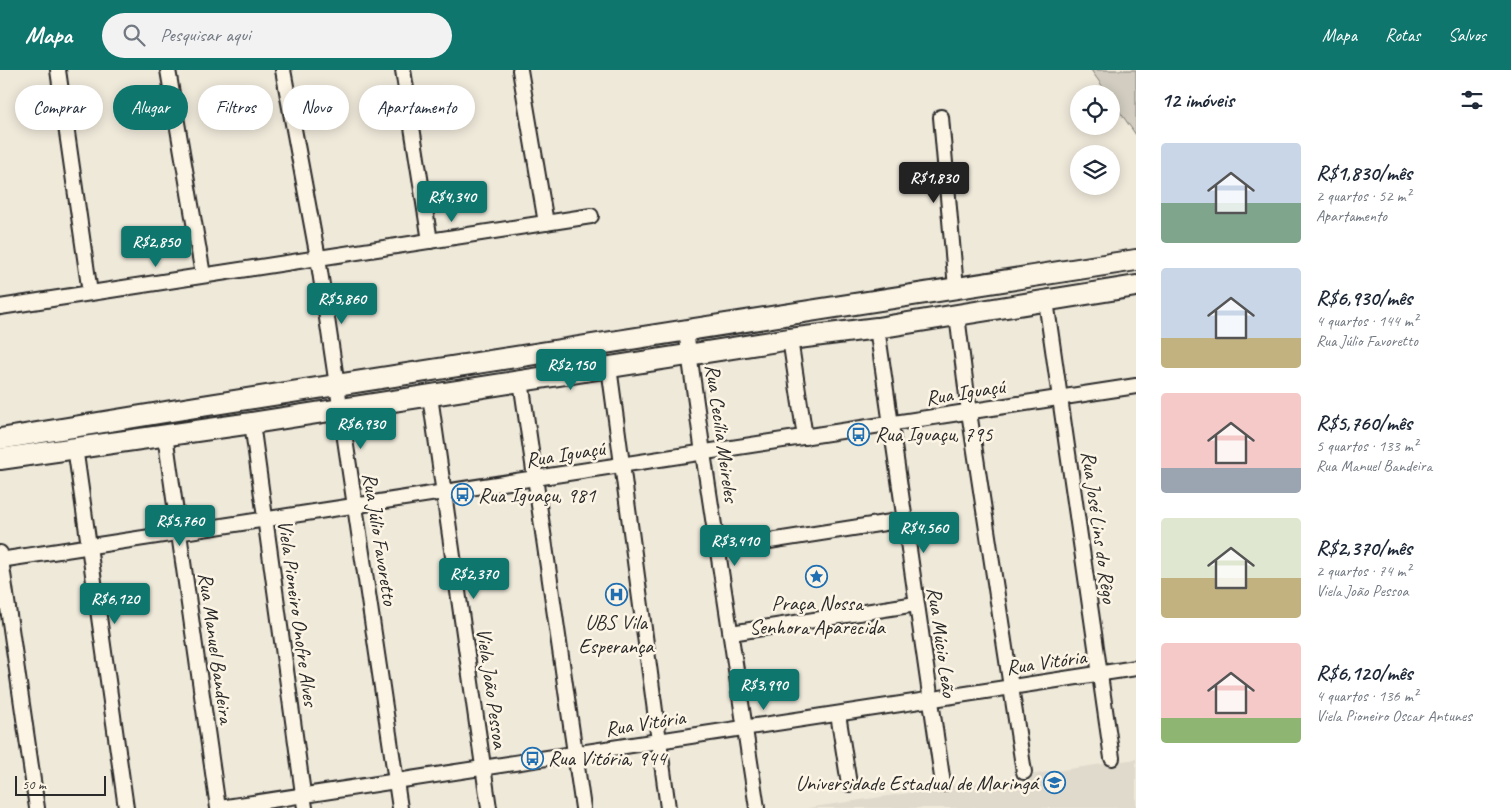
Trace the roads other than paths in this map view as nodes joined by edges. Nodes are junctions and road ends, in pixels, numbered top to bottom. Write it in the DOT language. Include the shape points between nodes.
graph roads {
  1 [pos="58,70"];
  2 [pos="168,70"];
  3 [pos="283,70"];
  4 [pos="403,70"];
  5 [pos="520,70"];
  6 [pos="941,117"];
  7 [pos="591,216"];
  8 [pos="546,222"];
  9 [pos="430,241"];
  10 [pos="318,258"];
  11 [pos="1136,260"];
  12 [pos="203,275"];
  13 [pos="1136,286"];
  14 [pos="956,288"];
  15 [pos="90,292"];
  16 [pos="1046,301"];
  17 [pos="0,307"];
  18 [pos="956,315"];
  19 [pos="877,328"];
  20 [pos="686,331"];
  21 [pos="790,339"];
  22 [pos="691,355"];
  23 [pos="609,367"];
  24 [pos="521,381"];
  25 [pos="337,385"];
  26 [pos="1136,386"];
  27 [pos="430,396"];
  28 [pos="1060,398"];
  29 [pos="340,410"];
  30 [pos="969,412"];
  31 [pos="252,423"];
  32 [pos="890,424"];
  33 [pos="165,435"];
  34 [pos="805,437"];
  35 [pos="0,439"];
  36 [pos="75,447"];
  37 [pos="703,452"];
  38 [pos="0,459"];
  39 [pos="622,465"];
  40 [pos="535,478"];
  41 [pos="444,492"];
  42 [pos="355,506"];
  43 [pos="265,520"];
  44 [pos="904,520"];
  45 [pos="180,533"];
  46 [pos="90,547"];
  47 [pos="718,549"];
  48 [pos="0,558"];
  49 [pos="916,604"];
  50 [pos="731,632"];
  51 [pos="1136,668"];
  52 [pos="1100,674"];
  53 [pos="1010,687"];
  54 [pos="930,700"];
  55 [pos="838,714"];
  56 [pos="745,728"];
  57 [pos="659,741"];
  58 [pos="575,754"];
  59 [pos="1112,758"];
  60 [pos="483,768"];
  61 [pos="1024,772"];
  62 [pos="396,781"];
  63 [pos="849,784"];
  64 [pos="943,784"];
  65 [pos="304,802"];
  66 [pos="37,808"];
  67 [pos="126,808"];
  68 [pos="219,808"];
  69 [pos="400,808"];
  70 [pos="489,808"];
  71 [pos="583,808"];
  72 [pos="668,808"];
  73 [pos="757,808"];
  1 -- 15 [label="street"];
  2 -- 12 [label="street"];
  3 -- 10 [label="street, Rua Júlio Favoretto"];
  4 -- 9 [label="street"];
  5 -- 8 [label="street"];
  6 -- 14 [label="street"];
  7 -- 8 [label="street"];
  8 -- 9 [label="street"];
  9 -- 10 [label="street"];
  10 -- 12 [label="street"];
  10 -- 25 [label="street, Rua Júlio Favoretto"];
  11 -- 14 [label="main road"];
  12 -- 15 [label="street"];
  13 -- 16 [label="main road"];
  14 -- 20 [label="main road"];
  15 -- 17 [label="street"];
  16 -- 18 [label="main road"];
  16 -- 28 [label="street, Rua José Lins do Rêgo"];
  18 -- 19 [label="main road"];
  18 -- 30 [label="street"];
  19 -- 21 [label="main road"];
  19 -- 32 [label="street, Rua Múcio Leão"];
  20 -- 22 [label="street, Rua Cecília Meireles"];
  20 -- 25 [label="main road"];
  21 -- 22 [label="main road"];
  21 -- 34 [label="street"];
  22 -- 23 [label="main road"];
  22 -- 37 [label="street, Rua Cecília Meireles"];
  23 -- 24 [label="main road"];
  23 -- 39 [label="street"];
  24 -- 27 [label="main road"];
  24 -- 40 [label="street"];
  25 -- 29 [label="street, Rua Júlio Favoretto"];
  25 -- 35 [label="main road"];
  26 -- 28 [label="street, Rua Iguaçú"];
  27 -- 29 [label="main road"];
  27 -- 41 [label="street, Viela João Pessoa"];
  28 -- 30 [label="street, Rua Iguaçú"];
  28 -- 52 [label="street, Rua José Lins do Rêgo"];
  29 -- 31 [label="main road"];
  29 -- 42 [label="street, Rua Júlio Favoretto"];
  30 -- 32 [label="street, Rua Iguaçú"];
  30 -- 53 [label="street"];
  31 -- 33 [label="main road"];
  31 -- 43 [label="street, Viela Pioneiro Onofre Alves"];
  32 -- 34 [label="street, Rua Iguaçú"];
  32 -- 44 [label="street, Rua Múcio Leão"];
  33 -- 36 [label="main road"];
  33 -- 45 [label="street, Rua Manuel Bandeira"];
  34 -- 37 [label="street, Rua Iguaçú"];
  36 -- 38 [label="main road"];
  36 -- 46 [label="street"];
  37 -- 39 [label="street, Rua Iguaçú"];
  37 -- 47 [label="street, Rua Cecília Meireles"];
  39 -- 40 [label="street, Rua Iguaçú"];
  39 -- 57 [label="street"];
  40 -- 41 [label="street, Rua Iguaçú"];
  40 -- 58 [label="street"];
  41 -- 42 [label="street, Rua Iguaçú"];
  41 -- 60 [label="street, Viela João Pessoa"];
  42 -- 43 [label="street, Rua Iguaçú"];
  42 -- 62 [label="street, Rua Júlio Favoretto"];
  43 -- 45 [label="street, Rua Iguaçú"];
  43 -- 65 [label="street, Viela Pioneiro Onofre Alves"];
  44 -- 47 [label="street"];
  44 -- 49 [label="street, Rua Múcio Leão"];
  45 -- 46 [label="street, Rua Iguaçú"];
  45 -- 68 [label="street, Rua Manuel Bandeira"];
  46 -- 48 [label="street, Rua Iguaçú"];
  46 -- 67 [label="street"];
  47 -- 50 [label="street, Rua Cecília Meireles"];
  48 -- 66 [label="street"];
  49 -- 50 [label="street"];
  49 -- 54 [label="street, Rua Múcio Leão"];
  50 -- 56 [label="street, Rua Cecília Meireles"];
  51 -- 52 [label="street, Rua Vitória"];
  52 -- 53 [label="street, Rua Vitória"];
  52 -- 59 [label="street, Rua José Lins do Rêgo"];
  53 -- 54 [label="street, Rua Vitória"];
  53 -- 61 [label="street"];
  54 -- 55 [label="street, Rua Vitória"];
  54 -- 64 [label="street, Rua Múcio Leão"];
  55 -- 56 [label="street, Rua Vitória"];
  55 -- 63 [label="street"];
  56 -- 57 [label="street, Rua Vitória"];
  56 -- 73 [label="street, Rua Cecília Meireles"];
  57 -- 58 [label="street, Rua Vitória"];
  57 -- 72 [label="street"];
  58 -- 60 [label="street, Rua Vitória"];
  58 -- 71 [label="street"];
  60 -- 62 [label="street, Rua Vitória"];
  60 -- 70 [label="street, Viela João Pessoa"];
  62 -- 65 [label="street, Rua Vitória"];
  62 -- 69 [label="street, Rua Júlio Favoretto"];
  65 -- 68 [label="street, Rua Vitória"];
}
